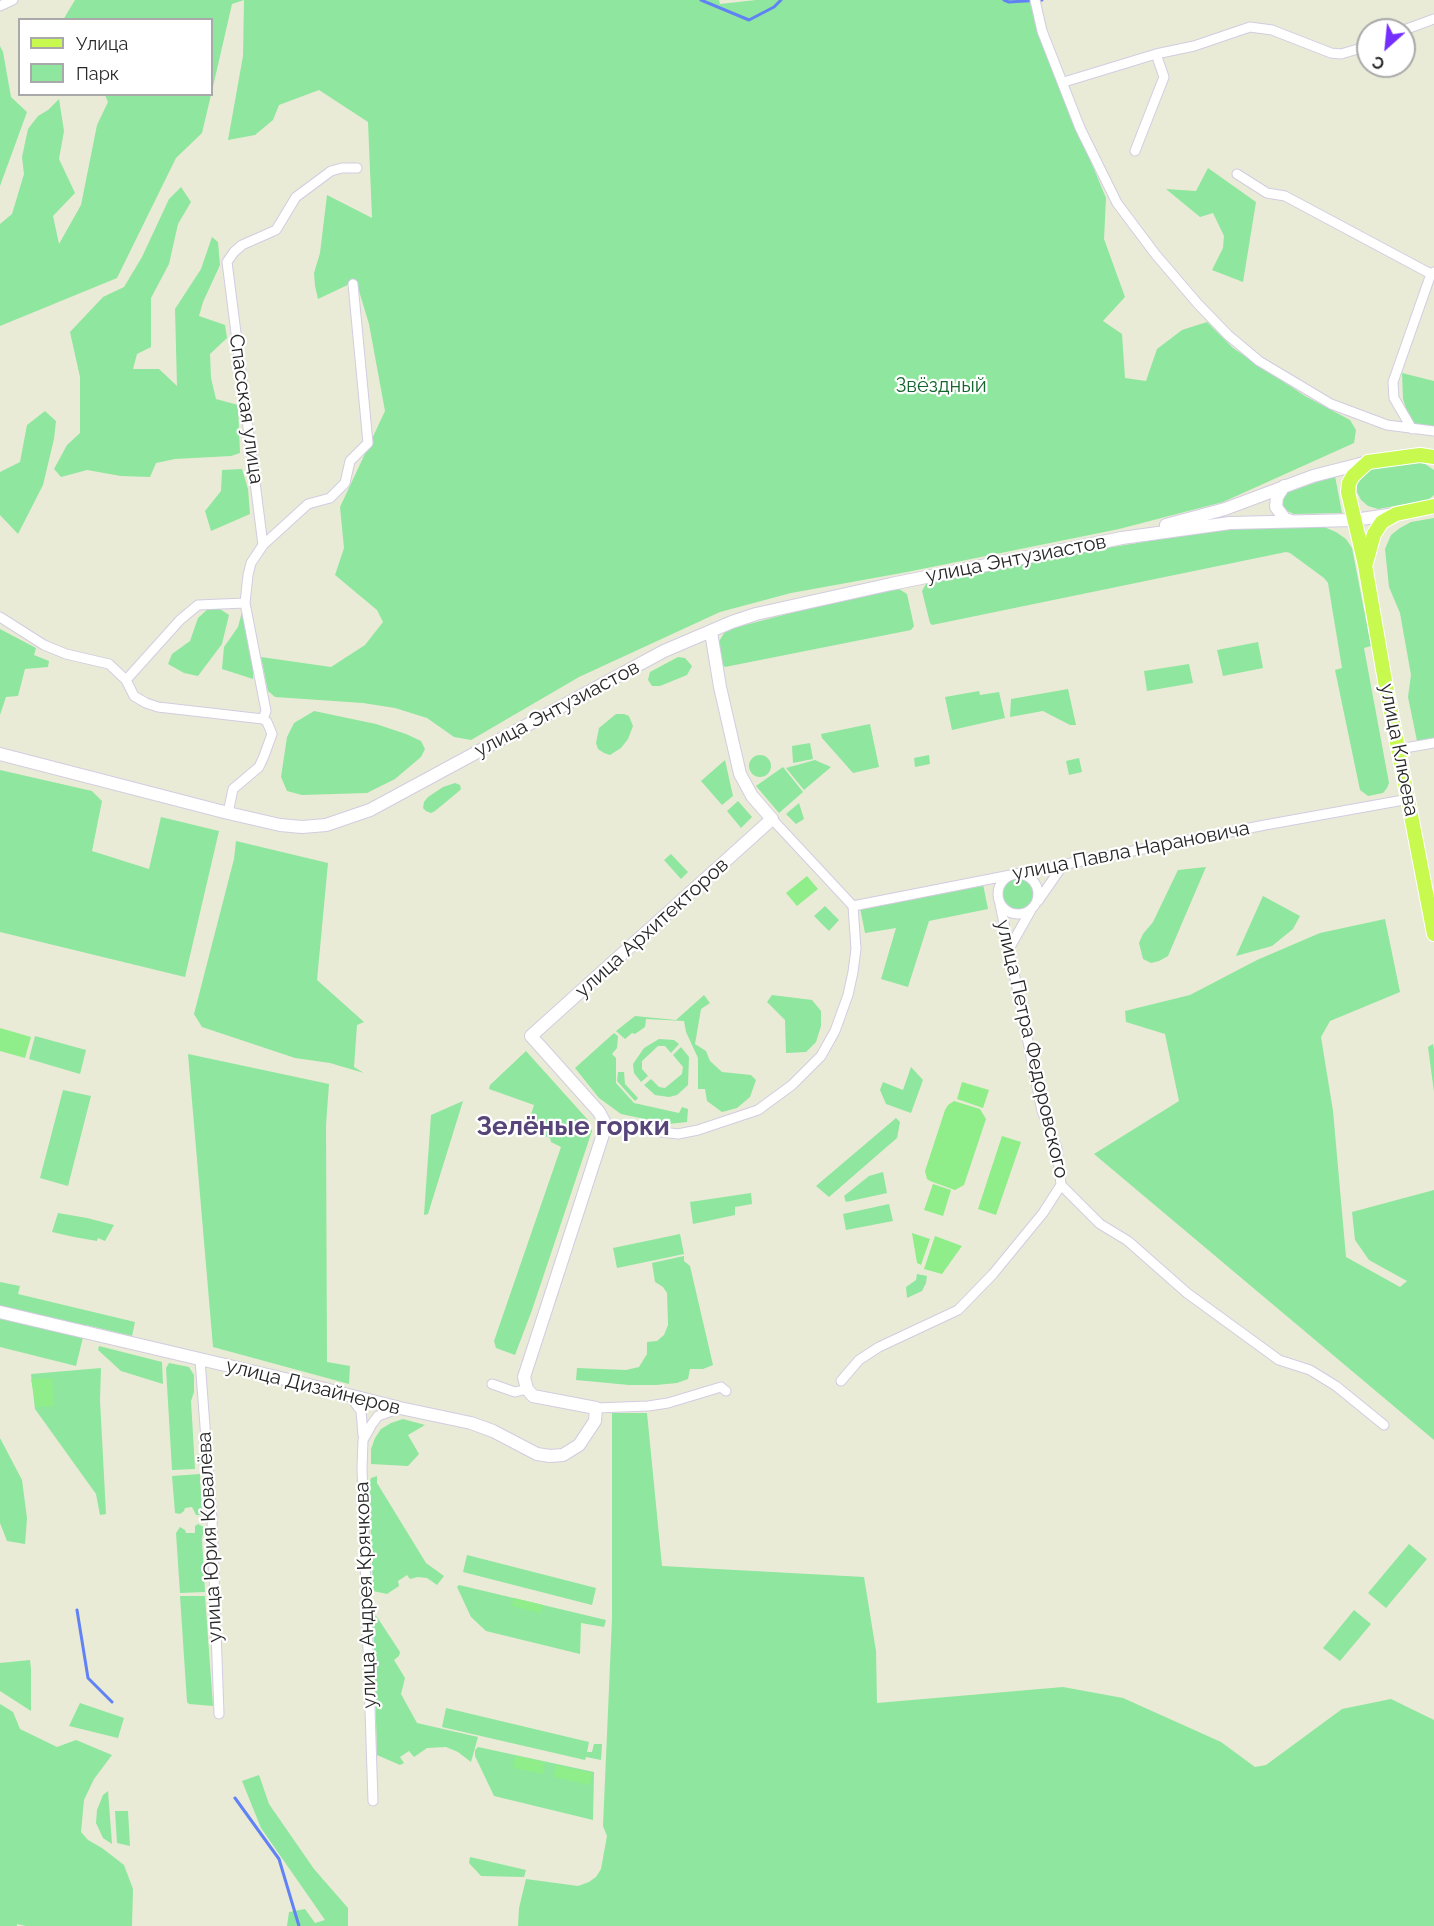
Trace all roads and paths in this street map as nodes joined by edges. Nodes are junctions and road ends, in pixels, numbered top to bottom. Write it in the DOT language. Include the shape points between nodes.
graph roads {
  1 [pos="14,0"];
  2 [pos="1035,0"];
  3 [pos="0,6"];
  4 [pos="1434,20"];
  5 [pos="1416,26"];
  6 [pos="1356,50"];
  7 [pos="1156,54"];
  8 [pos="1064,82"];
  9 [pos="1135,151"];
  10 [pos="357,168"];
  11 [pos="1237,174"];
  12 [pos="1432,273"];
  13 [pos="353,284"];
  14 [pos="1412,429"];
  15 [pos="1434,431"];
  16 [pos="1427,456"];
  17 [pos="1368,462"];
  18 [pos="1434,462"];
  19 [pos="1284,486"];
  20 [pos="1432,505"];
  21 [pos="1396,514"];
  22 [pos="1354,520"];
  23 [pos="1292,521"];
  24 [pos="1122,538"];
  25 [pos="263,545"];
  26 [pos="1365,565"];
  27 [pos="245,603"];
  28 [pos="0,617"];
  29 [pos="711,632"];
  30 [pos="126,680"];
  31 [pos="262,719"];
  32 [pos="1434,743"];
  33 [pos="1399,749"];
  34 [pos="0,754"];
  35 [pos="1409,799"];
  36 [pos="228,813"];
  37 [pos="772,819"];
  38 [pos="1063,865"];
  39 [pos="1013,873"];
  40 [pos="996,877"];
  41 [pos="998,890"];
  42 [pos="1000,904"];
  43 [pos="853,906"];
  44 [pos="1034,906"];
  45 [pos="1434,934"];
  46 [pos="1010,947"];
  47 [pos="606,1125"];
  48 [pos="1060,1185"];
  49 [pos="0,1312"];
  50 [pos="200,1360"];
  51 [pos="841,1381"];
  52 [pos="492,1384"];
  53 [pos="527,1389"];
  54 [pos="726,1391"];
  55 [pos="349,1395"];
  56 [pos="400,1408"];
  57 [pos="596,1408"];
  58 [pos="1384,1425"];
  59 [pos="363,1440"];
  60 [pos="219,1714"];
  61 [pos="373,1801"];
  1 -- 3 [label="street"];
  2 -- 8 [label="street" via="1042,30"];
  4 -- 5 [label="street"];
  6 -- 7 [label="street" via="1331,53 1272,30 1250,27"];
  7 -- 8 [label="street"];
  7 -- 9 [label="street" via="1164,76"];
  8 -- 14 [label="street" via="1080,128 1117,203 1156,255 1228,335 1259,361 1331,404 1387,425"];
  10 -- 25 [label="street, Спасская улица" via="331,171 296,197 276,230 242,245 227,262"];
  11 -- 12 [label="street" via="1267,193 1285,196"];
  12 -- 14 [label="street" via="1393,382 1394,398"];
  13 -- 25 [label="street" via="368,443 350,461 345,483 330,498 308,504"];
  14 -- 15 [label="street"];
  16 -- 17 [label="main road"];
  16 -- 18 [label="main road"];
  17 -- 19 [label="main road, улица Энтузиастов"];
  17 -- 22 [label="main road, улица Клюева" via="1349,483"];
  19 -- 23 [label="main road" via="1276,507 1285,519"];
  19 -- 24 [label="main road, улица Энтузиастов" via="1225,509"];
  20 -- 21 [label="main road"];
  21 -- 22 [label="main road, улица Энтузиастов"];
  21 -- 26 [label="main road, улица Клюева" via="1377,528"];
  22 -- 23 [label="main road, улица Энтузиастов"];
  22 -- 26 [label="main road, улица Клюева"];
  23 -- 24 [label="main road, улица Энтузиастов" via="1230,523"];
  24 -- 29 [label="main road, улица Энтузиастов" via="783,607"];
  25 -- 27 [label="street" via="251,563"];
  26 -- 33 [label="main road, улица Клюева"];
  27 -- 30 [label="street" via="198,605"];
  27 -- 31 [label="street" via="267,711"];
  28 -- 30 [label="street" via="56,650 109,663"];
  29 -- 36 [label="main road, улица Энтузиастов" via="664,651 356,816 303,827"];
  29 -- 37 [label="main road" via="740,774"];
  30 -- 31 [label="street" via="139,700 158,707"];
  31 -- 36 [label="street" via="272,734 259,767 233,789"];
  32 -- 33 [label="street"];
  33 -- 35 [label="main road, улица Клюева"];
  34 -- 36 [label="main road, улица Энтузиастов"];
  35 -- 38 [label="street, улица Павла Нарановича"];
  35 -- 45 [label="main road, улица Клюева"];
  37 -- 43 [label="street"];
  37 -- 47 [label="main road, улица Архитекторов" via="531,1036 599,1112"];
  38 -- 39 [label="street, улица Павла Нарановича"];
  38 -- 44 [label="street"];
  39 -- 40 [label="street, улица Павла Нарановича"];
  39 -- 41 [label="street" via="1001,881"];
  39 -- 44 [label="street" via="1034,880 1038,892"];
  40 -- 41 [label="street"];
  40 -- 43 [label="street, улица Павла Нарановича"];
  41 -- 42 [label="street"];
  42 -- 44 [label="street" via="1015,914"];
  42 -- 46 [label="street, улица Петра Федоровского"];
  43 -- 47 [label="street" via="856,948 848,995 821,1056 792,1085 758,1110 698,1130 667,1134"];
  44 -- 46 [label="street"];
  46 -- 48 [label="street, улица Петра Федоровского" via="1042,1111 1057,1148"];
  47 -- 53 [label="main road" via="524,1377"];
  48 -- 51 [label="street" via="1036,1222 958,1310 879,1347 858,1360"];
  48 -- 58 [label="street, улица Петра Федоровского" via="1100,1224 1128,1241 1187,1293 1279,1360 1310,1370 1336,1386"];
  49 -- 50 [label="main road, улица Дизайнеров"];
  50 -- 55 [label="main road, улица Дизайнеров"];
  50 -- 60 [label="street, улица Юрия Ковалёва" via="212,1519"];
  52 -- 53 [label="street" via="515,1392"];
  53 -- 57 [label="main road" via="533,1396"];
  54 -- 57 [label="street" via="721,1387 648,1406"];
  55 -- 56 [label="main road, улица Дизайнеров"];
  55 -- 59 [label="street, улица Андрея Крячкова" via="361,1411"];
  56 -- 57 [label="main road, улица Дизайнеров" via="484,1428 537,1454 550,1456 563,1455 579,1445 595,1421"];
  56 -- 59 [label="street" via="378,1416"];
  59 -- 61 [label="street, улица Андрея Крячкова"];
}
